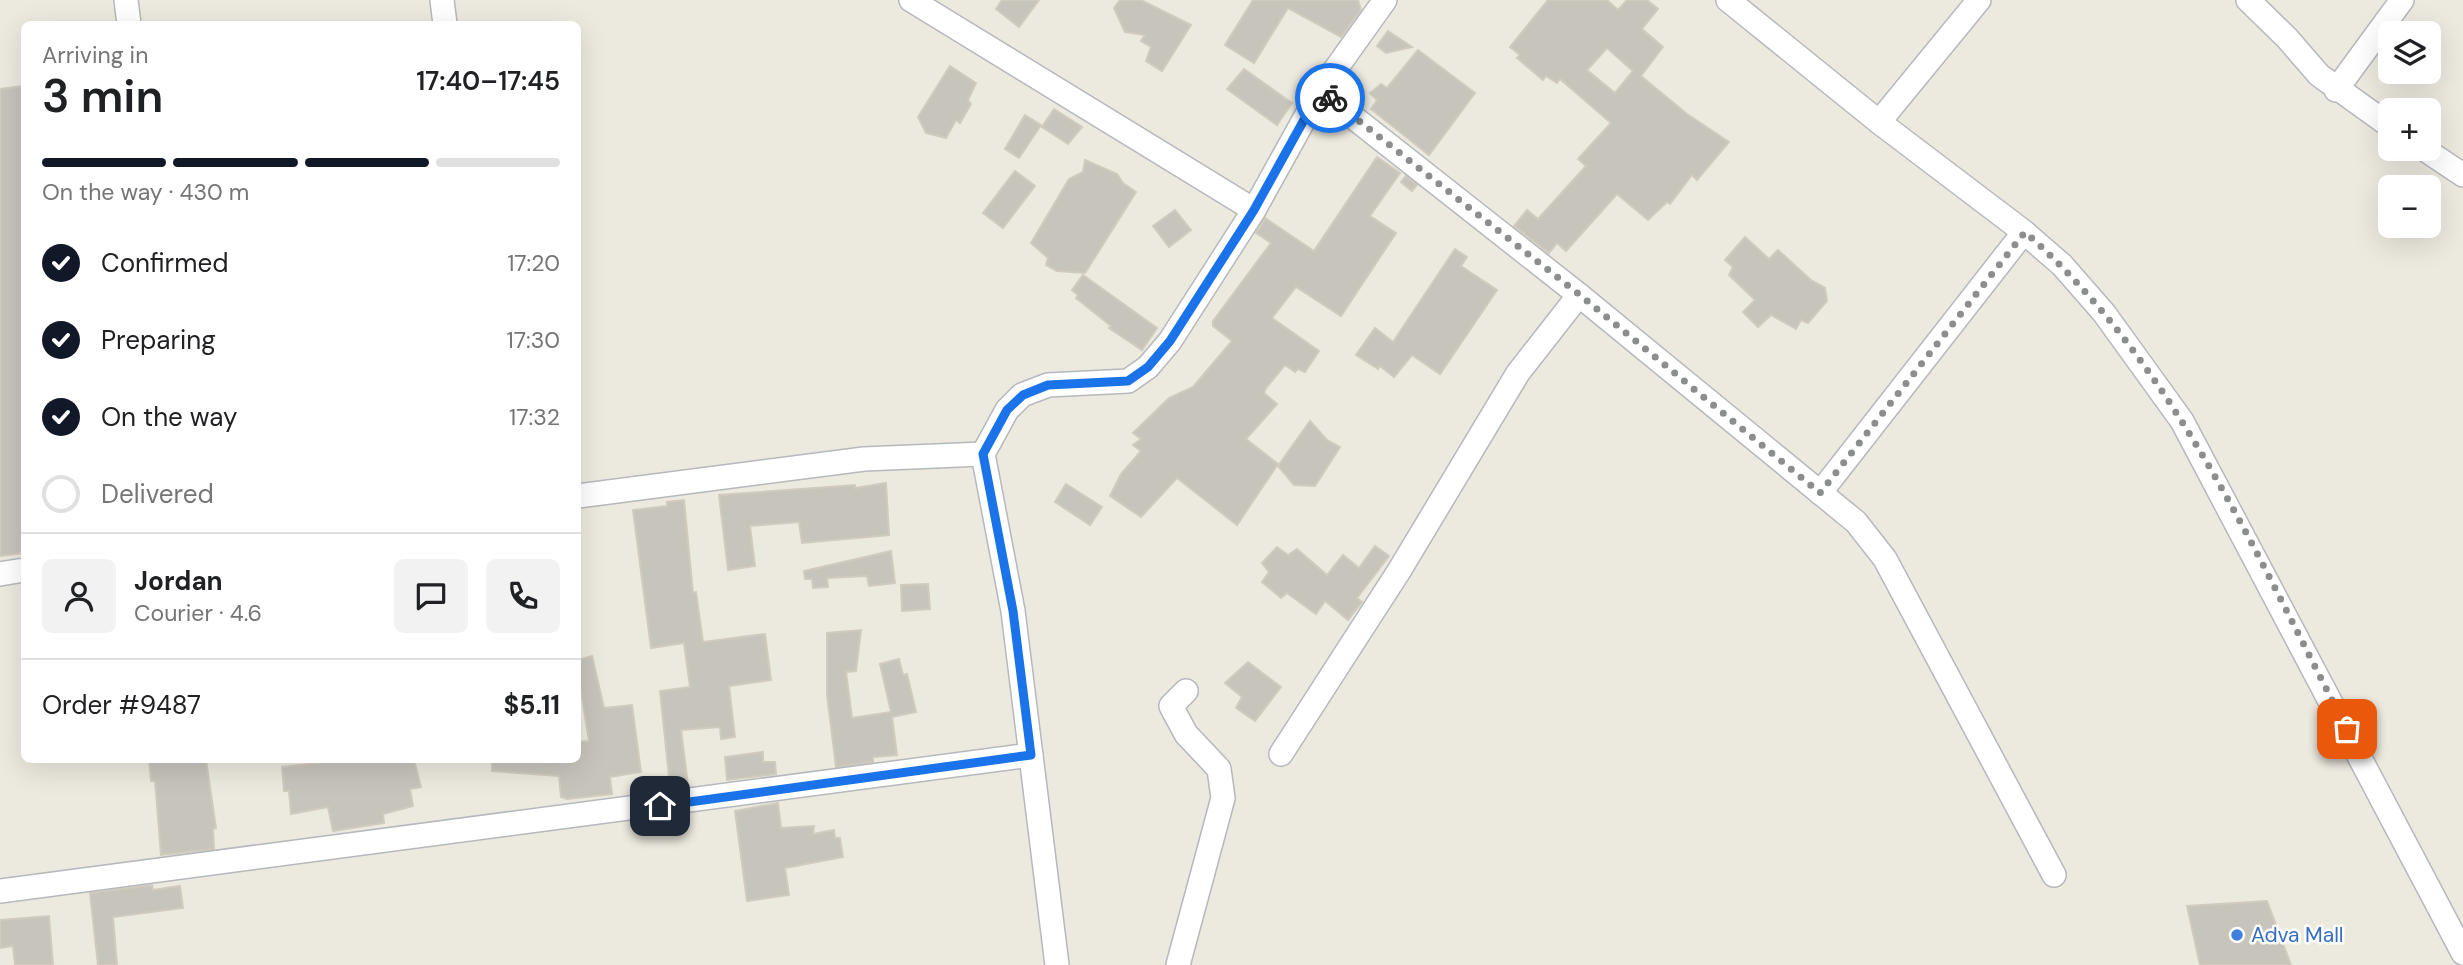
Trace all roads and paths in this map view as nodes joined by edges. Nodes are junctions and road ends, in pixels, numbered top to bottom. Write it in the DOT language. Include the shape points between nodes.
graph roads {
  1 [pos="126,0"];
  2 [pos="442,0"];
  3 [pos="911,0"];
  4 [pos="1385,0"];
  5 [pos="1728,0"];
  6 [pos="1979,0"];
  7 [pos="2248,0"];
  8 [pos="2402,0"];
  9 [pos="129,21"];
  10 [pos="445,21"];
  11 [pos="2336,90"];
  12 [pos="1320,91"];
  13 [pos="2378,118"];
  14 [pos="1879,122"];
  15 [pos="2441,160"];
  16 [pos="2463,175"];
  17 [pos="1254,210"];
  18 [pos="2025,232"];
  19 [pos="1580,295"];
  20 [pos="983,454"];
  21 [pos="1820,493"];
  22 [pos="581,496"];
  23 [pos="21,570"];
  24 [pos="0,574"];
  25 [pos="1185,691"];
  26 [pos="1281,754"];
  27 [pos="1031,755"];
  28 [pos="2054,875"];
  29 [pos="0,891"];
  30 [pos="2463,953"];
  31 [pos="1057,965"];
  32 [pos="1178,965"];
  1 -- 9 [label="street"];
  2 -- 10 [label="street"];
  3 -- 17 [label="street"];
  4 -- 12 [label="street"];
  5 -- 14 [label="street"];
  6 -- 14 [label="street"];
  7 -- 11 [label="street"];
  8 -- 11 [label="street"];
  11 -- 13 [label="street"];
  12 -- 17 [label="street"];
  12 -- 19 [label="street"];
  14 -- 18 [label="street"];
  15 -- 16 [label="street"];
  17 -- 20 [label="street" via="1170,341 1148,367 1128,381 1048,385 1023,395 1007,410"];
  18 -- 21 [label="street"];
  18 -- 30 [label="street" via="2104,313 2182,421"];
  19 -- 21 [label="street"];
  19 -- 26 [label="street" via="1518,373 1399,571"];
  20 -- 22 [label="street" via="864,459"];
  20 -- 27 [label="street" via="1013,611"];
  21 -- 28 [label="street" via="1856,522 1885,559"];
  23 -- 24 [label="street"];
  25 -- 32 [label="street" via="1171,706 1185,734 1219,769 1223,798"];
  27 -- 29 [label="street"];
  27 -- 31 [label="street"];
}
